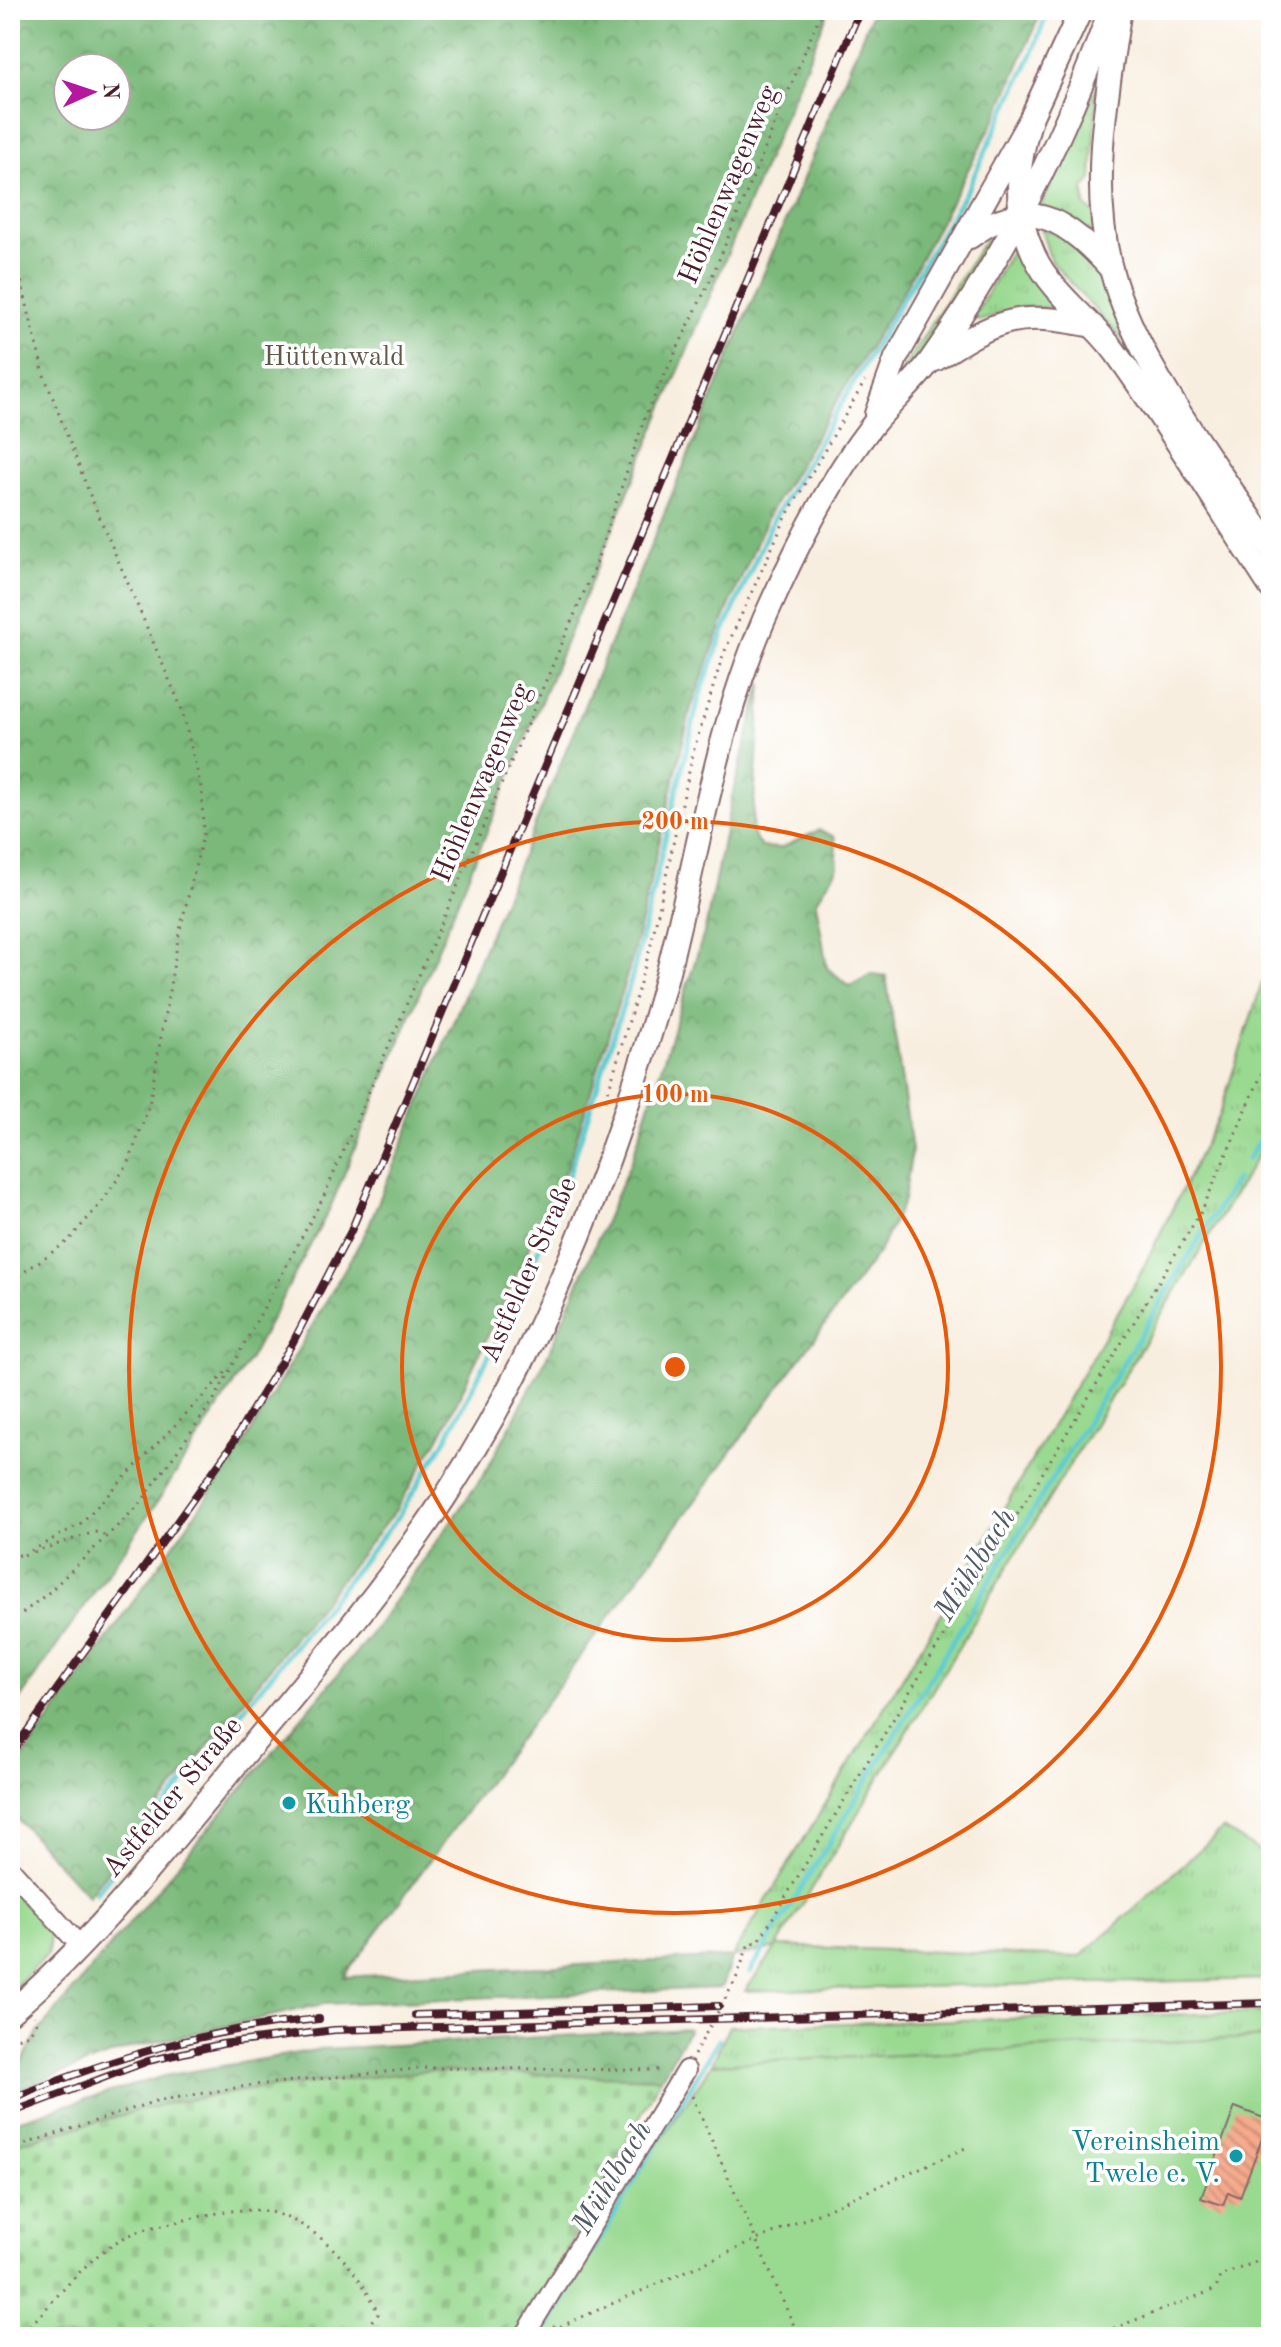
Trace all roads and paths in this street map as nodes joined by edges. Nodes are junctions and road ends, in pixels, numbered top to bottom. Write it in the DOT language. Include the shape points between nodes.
graph roads {
  1 [pos="822,10"];
  2 [pos="1081,10"];
  3 [pos="1110,10"];
  4 [pos="1120,10"];
  5 [pos="1031,118"];
  6 [pos="1021,214"];
  7 [pos="10,235"];
  8 [pos="965,241"];
  9 [pos="1111,269"];
  10 [pos="1093,326"];
  11 [pos="928,365"];
  12 [pos="870,373"];
  13 [pos="872,426"];
  14 [pos="1271,548"];
  15 [pos="1271,588"];
  16 [pos="1271,1053"];
  17 [pos="604,1107"];
  18 [pos="10,1282"];
  19 [pos="232,1365"];
  20 [pos="110,1537"];
  21 [pos="10,1555"];
  22 [pos="24,1555"];
  23 [pos="10,1623"];
  24 [pos="10,1868"];
  25 [pos="81,1947"];
  26 [pos="10,2013"];
  27 [pos="686,2070"];
  28 [pos="695,2098"];
  29 [pos="970,2146"];
  30 [pos="10,2149"];
  31 [pos="759,2239"];
  32 [pos="1271,2256"];
  33 [pos="553,2327"];
  34 [pos="19,2337"];
  35 [pos="357,2337"];
  36 [pos="524,2337"];
  37 [pos="799,2337"];
  38 [pos="1091,2337"];
  1 -- 19 [label="path, Höhlenwagenweg" via="713,274 646,414 594,569 324,1196"];
  2 -- 5 [label="main road"];
  3 -- 6 [label="main road" via="1073,106"];
  4 -- 9 [label="main road" via="1101,146"];
  5 -- 6 [label="main road" via="1018,173"];
  5 -- 8 [label="main road"];
  6 -- 8 [label="main road" via="993,221"];
  6 -- 9 [label="main road" via="1040,215 1072,229"];
  6 -- 10 [label="main road" via="1041,267"];
  6 -- 11 [label="main road"];
  7 -- 18 [label="path" via="44,375 181,707 202,791 203,835 179,934 149,1105 129,1162 68,1241"];
  8 -- 13 [label="main road" via="896,358"];
  9 -- 14 [label="main road" via="1152,364"];
  10 -- 11 [label="main road" via="1035,316 1007,320 979,331"];
  10 -- 15 [label="main road" via="1136,382"];
  11 -- 13 [label="main road"];
  12 -- 17 [label="path" via="787,515 723,655 694,749 650,949"];
  13 -- 25 [label="main road, Astfelder Straße" via="794,553 743,669 669,966 622,1122 561,1276 488,1425 447,1494 370,1601"];
  16 -- 27 [label="path" via="1202,1210 760,1939 748,1946 736,1979"];
  19 -- 20 [label="path, Höhlenwagenweg" via="215,1398"];
  19 -- 22 [label="path" via="80,1524"];
  20 -- 22 [label="path" via="95,1532"];
  20 -- 23 [label="path, Höhlenwagenweg"];
  21 -- 22 [label="path"];
  24 -- 25 [label="street"];
  25 -- 26 [label="main road, Astfelder Straße"];
  27 -- 30 [label="path" via="426,2068 254,2085 156,2101"];
  27 -- 36 [label="street"];
  28 -- 31 [label="path"];
  29 -- 31 [label="path"];
  31 -- 33 [label="path"];
  31 -- 37 [label="path"];
  32 -- 38 [label="path" via="1220,2276 1216,2289"];
  34 -- 35 [label="path" via="108,2247 136,2231 211,2214 268,2211 301,2222 370,2294 378,2314"];
}
